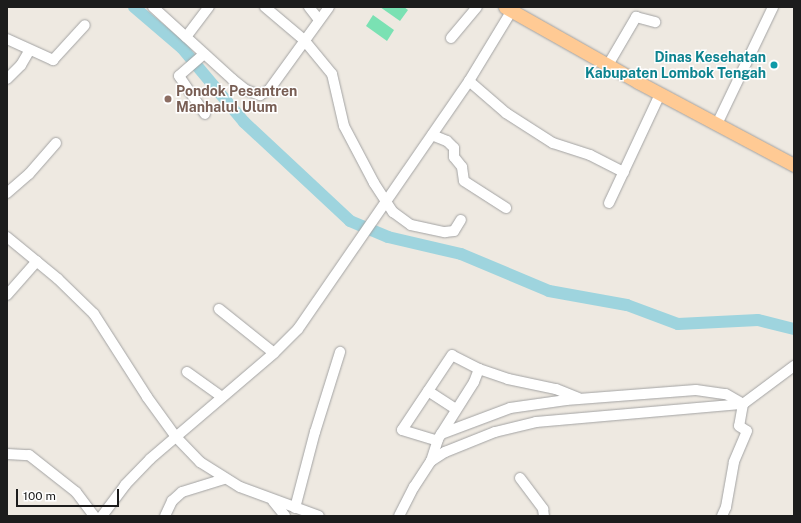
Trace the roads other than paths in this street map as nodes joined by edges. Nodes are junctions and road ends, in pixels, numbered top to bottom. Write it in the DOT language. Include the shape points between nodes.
graph roads {
  1 [pos="153,7"];
  2 [pos="209,7"];
  3 [pos="265,7"];
  4 [pos="309,7"];
  5 [pos="329,7"];
  6 [pos="477,7"];
  7 [pos="773,7"];
  8 [pos="510,8"];
  9 [pos="319,20"];
  10 [pos="655,22"];
  11 [pos="85,25"];
  12 [pos="186,37"];
  13 [pos="451,38"];
  14 [pos="7,39"];
  15 [pos="304,40"];
  16 [pos="29,51"];
  17 [pos="204,54"];
  18 [pos="608,65"];
  19 [pos="7,79"];
  20 [pos="469,81"];
  21 [pos="660,94"];
  22 [pos="205,114"];
  23 [pos="717,124"];
  24 [pos="432,135"];
  25 [pos="56,143"];
  26 [pos="794,165"];
  27 [pos="624,172"];
  28 [pos="7,193"];
  29 [pos="385,202"];
  30 [pos="609,203"];
  31 [pos="506,208"];
  32 [pos="461,220"];
  33 [pos="7,237"];
  34 [pos="37,261"];
  35 [pos="7,294"];
  36 [pos="219,309"];
  37 [pos="340,352"];
  38 [pos="274,353"];
  39 [pos="794,366"];
  40 [pos="479,368"];
  41 [pos="187,372"];
  42 [pos="428,391"];
  43 [pos="222,398"];
  44 [pos="580,399"];
  45 [pos="743,404"];
  46 [pos="456,409"];
  47 [pos="176,437"];
  48 [pos="439,438"];
  49 [pos="7,454"];
  50 [pos="431,462"];
  51 [pos="520,478"];
  52 [pos="224,479"];
  53 [pos="273,501"];
  54 [pos="295,508"];
  55 [pos="94,516"];
  56 [pos="102,516"];
  57 [pos="165,516"];
  58 [pos="285,516"];
  59 [pos="319,516"];
  60 [pos="400,516"];
  61 [pos="544,516"];
  62 [pos="722,516"];
  1 -- 12 [label="street"];
  2 -- 12 [label="street"];
  3 -- 15 [label="street"];
  4 -- 9 [label="street"];
  5 -- 9 [label="street"];
  6 -- 13 [label="street"];
  7 -- 23 [label="street"];
  8 -- 18 [label="main road"];
  8 -- 20 [label="street"];
  9 -- 15 [label="street"];
  10 -- 18 [label="street" via="636,17"];
  11 -- 16 [label="street" via="54,60"];
  12 -- 17 [label="street"];
  14 -- 16 [label="street"];
  15 -- 17 [label="street" via="269,90 260,95 246,90"];
  15 -- 29 [label="street" via="332,74 344,126"];
  16 -- 19 [label="street" via="21,65"];
  17 -- 22 [label="street" via="180,73 180,80"];
  18 -- 21 [label="main road"];
  20 -- 24 [label="street"];
  20 -- 27 [label="street" via="506,113 553,143 590,155"];
  21 -- 23 [label="main road"];
  21 -- 27 [label="street"];
  23 -- 26 [label="main road"];
  24 -- 29 [label="street"];
  24 -- 31 [label="street" via="447,141 454,148 454,158 462,167 464,181"];
  25 -- 28 [label="street" via="29,174"];
  27 -- 30 [label="street"];
  29 -- 32 [label="street" via="400,219 416,226 452,232"];
  29 -- 38 [label="street" via="298,329"];
  33 -- 34 [label="street"];
  34 -- 35 [label="street"];
  34 -- 47 [label="street" via="94,314 146,397"];
  36 -- 38 [label="street"];
  37 -- 54 [label="street" via="314,432"];
  38 -- 43 [label="street"];
  39 -- 45 [label="street"];
  40 -- 42 [label="street" via="451,356"];
  40 -- 44 [label="street" via="502,377 556,389"];
  40 -- 46 [label="street" via="474,382"];
  41 -- 43 [label="street"];
  42 -- 46 [label="street"];
  42 -- 48 [label="street" via="402,431"];
  43 -- 47 [label="street"];
  44 -- 45 [label="street" via="696,390 726,394"];
  44 -- 48 [label="street" via="506,409"];
  45 -- 50 [label="street" via="525,423 445,452"];
  45 -- 62 [label="street" via="739,426 747,431 734,462"];
  46 -- 48 [label="street"];
  47 -- 52 [label="street" via="200,462"];
  47 -- 56 [label="street" via="134,475"];
  48 -- 50 [label="street"];
  49 -- 55 [label="street" via="29,455 76,492"];
  50 -- 60 [label="street" via="414,487"];
  51 -- 61 [label="street" via="543,509"];
  52 -- 53 [label="street"];
  52 -- 57 [label="street" via="182,492 172,501"];
  53 -- 54 [label="street"];
  53 -- 58 [label="street"];
  54 -- 59 [label="street"];
}
